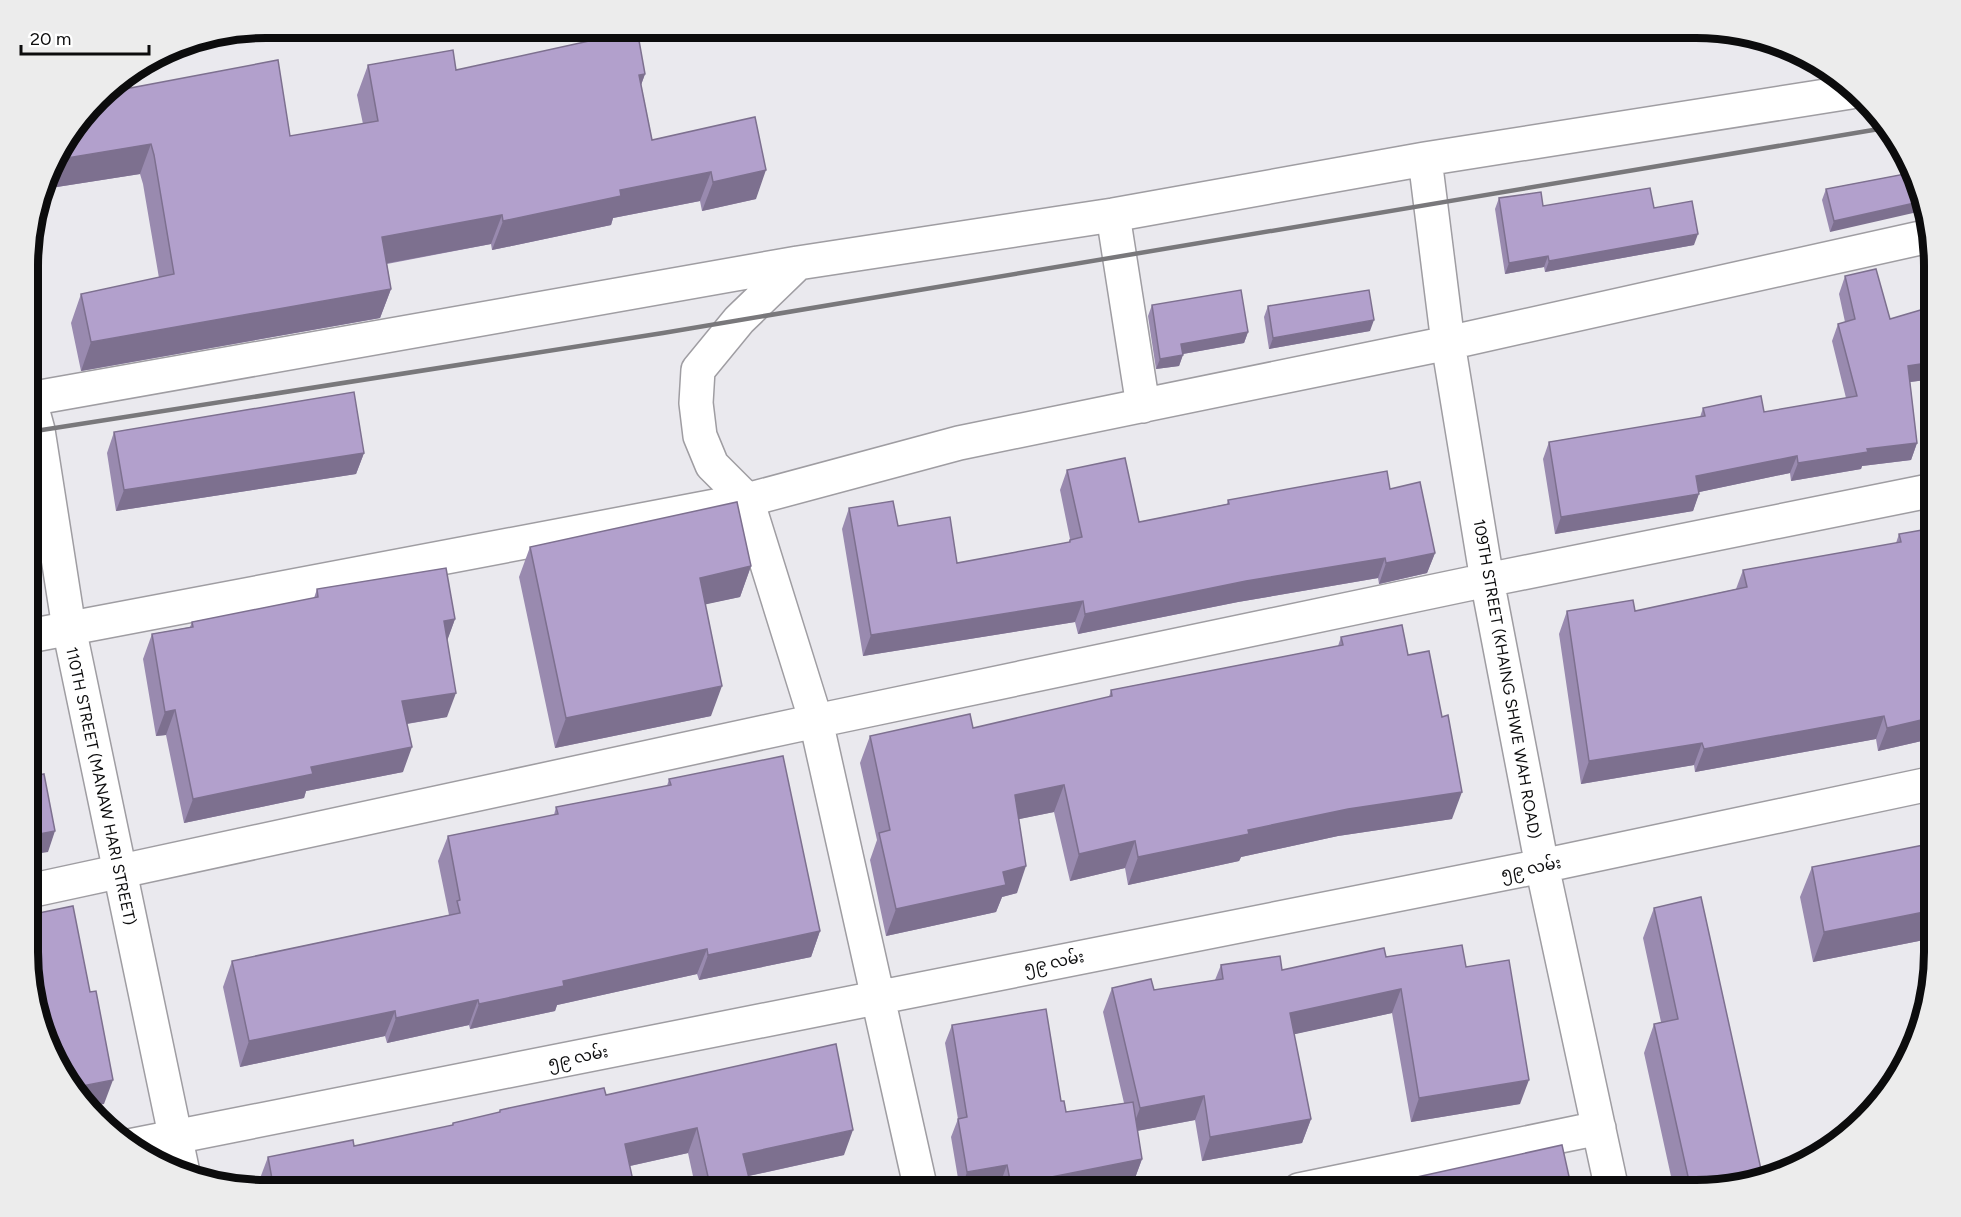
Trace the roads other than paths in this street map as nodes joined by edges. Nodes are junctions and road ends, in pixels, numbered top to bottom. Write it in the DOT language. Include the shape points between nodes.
graph roads {
  1 [pos="1845,93"];
  2 [pos="1425,159"];
  3 [pos="1113,215"];
  4 [pos="1922,238"];
  5 [pos="798,263"];
  6 [pos="1448,343"];
  7 [pos="38,396"];
  8 [pos="1143,406"];
  9 [pos="38,430"];
  10 [pos="1924,492"];
  11 [pos="747,500"];
  12 [pos="1487,580"];
  13 [pos="69,628"];
  14 [pos="38,634"];
  15 [pos="816,720"];
  16 [pos="1924,785"];
  17 [pos="1542,866"];
  18 [pos="119,873"];
  19 [pos="38,889"];
  20 [pos="876,998"];
  21 [pos="1599,1128"];
  22 [pos="174,1137"];
  23 [pos="143,1143"];
  24 [pos="180,1163"];
  25 [pos="919,1180"];
  26 [pos="1347,1180"];
  27 [pos="1610,1180"];
  1 -- 2 [label="street"];
  2 -- 3 [label="street"];
  2 -- 6 [label="street, 109TH STREET (KHAING SHWE WAH ROAD)"];
  3 -- 5 [label="street"];
  3 -- 8 [label="street"];
  4 -- 6 [label="street"];
  5 -- 7 [label="street"];
  5 -- 11 [label="street" via="739,320 698,370 700,436 712,465"];
  6 -- 8 [label="street"];
  6 -- 12 [label="street, 109TH STREET (KHAING SHWE WAH ROAD)"];
  8 -- 11 [label="street" via="959,443"];
  9 -- 13 [label="street, 110TH STREET (MANAW HARI STREET)"];
  10 -- 12 [label="street"];
  11 -- 13 [label="street"];
  11 -- 15 [label="street"];
  12 -- 15 [label="street"];
  12 -- 17 [label="street, 109TH STREET (KHAING SHWE WAH ROAD)"];
  13 -- 14 [label="street"];
  13 -- 18 [label="street, 110TH STREET (MANAW HARI STREET)"];
  15 -- 18 [label="street"];
  15 -- 20 [label="street"];
  16 -- 17 [label="street, ၅၉ လမ်း"];
  17 -- 20 [label="street, ၅၉ လမ်း"];
  17 -- 21 [label="street, 109TH STREET (KHAING SHWE WAH ROAD)"];
  18 -- 19 [label="street"];
  18 -- 22 [label="street, 110TH STREET (MANAW HARI STREET)"];
  20 -- 22 [label="street, ၅၉ လမ်း"];
  20 -- 25 [label="street"];
  21 -- 26 [label="street"];
  21 -- 27 [label="street, 109TH STREET (KHAING SHWE WAH ROAD)"];
  22 -- 23 [label="street, ၅၉ လမ်း"];
  22 -- 24 [label="street, 110TH STREET (MANAW HARI STREET)"];
}
